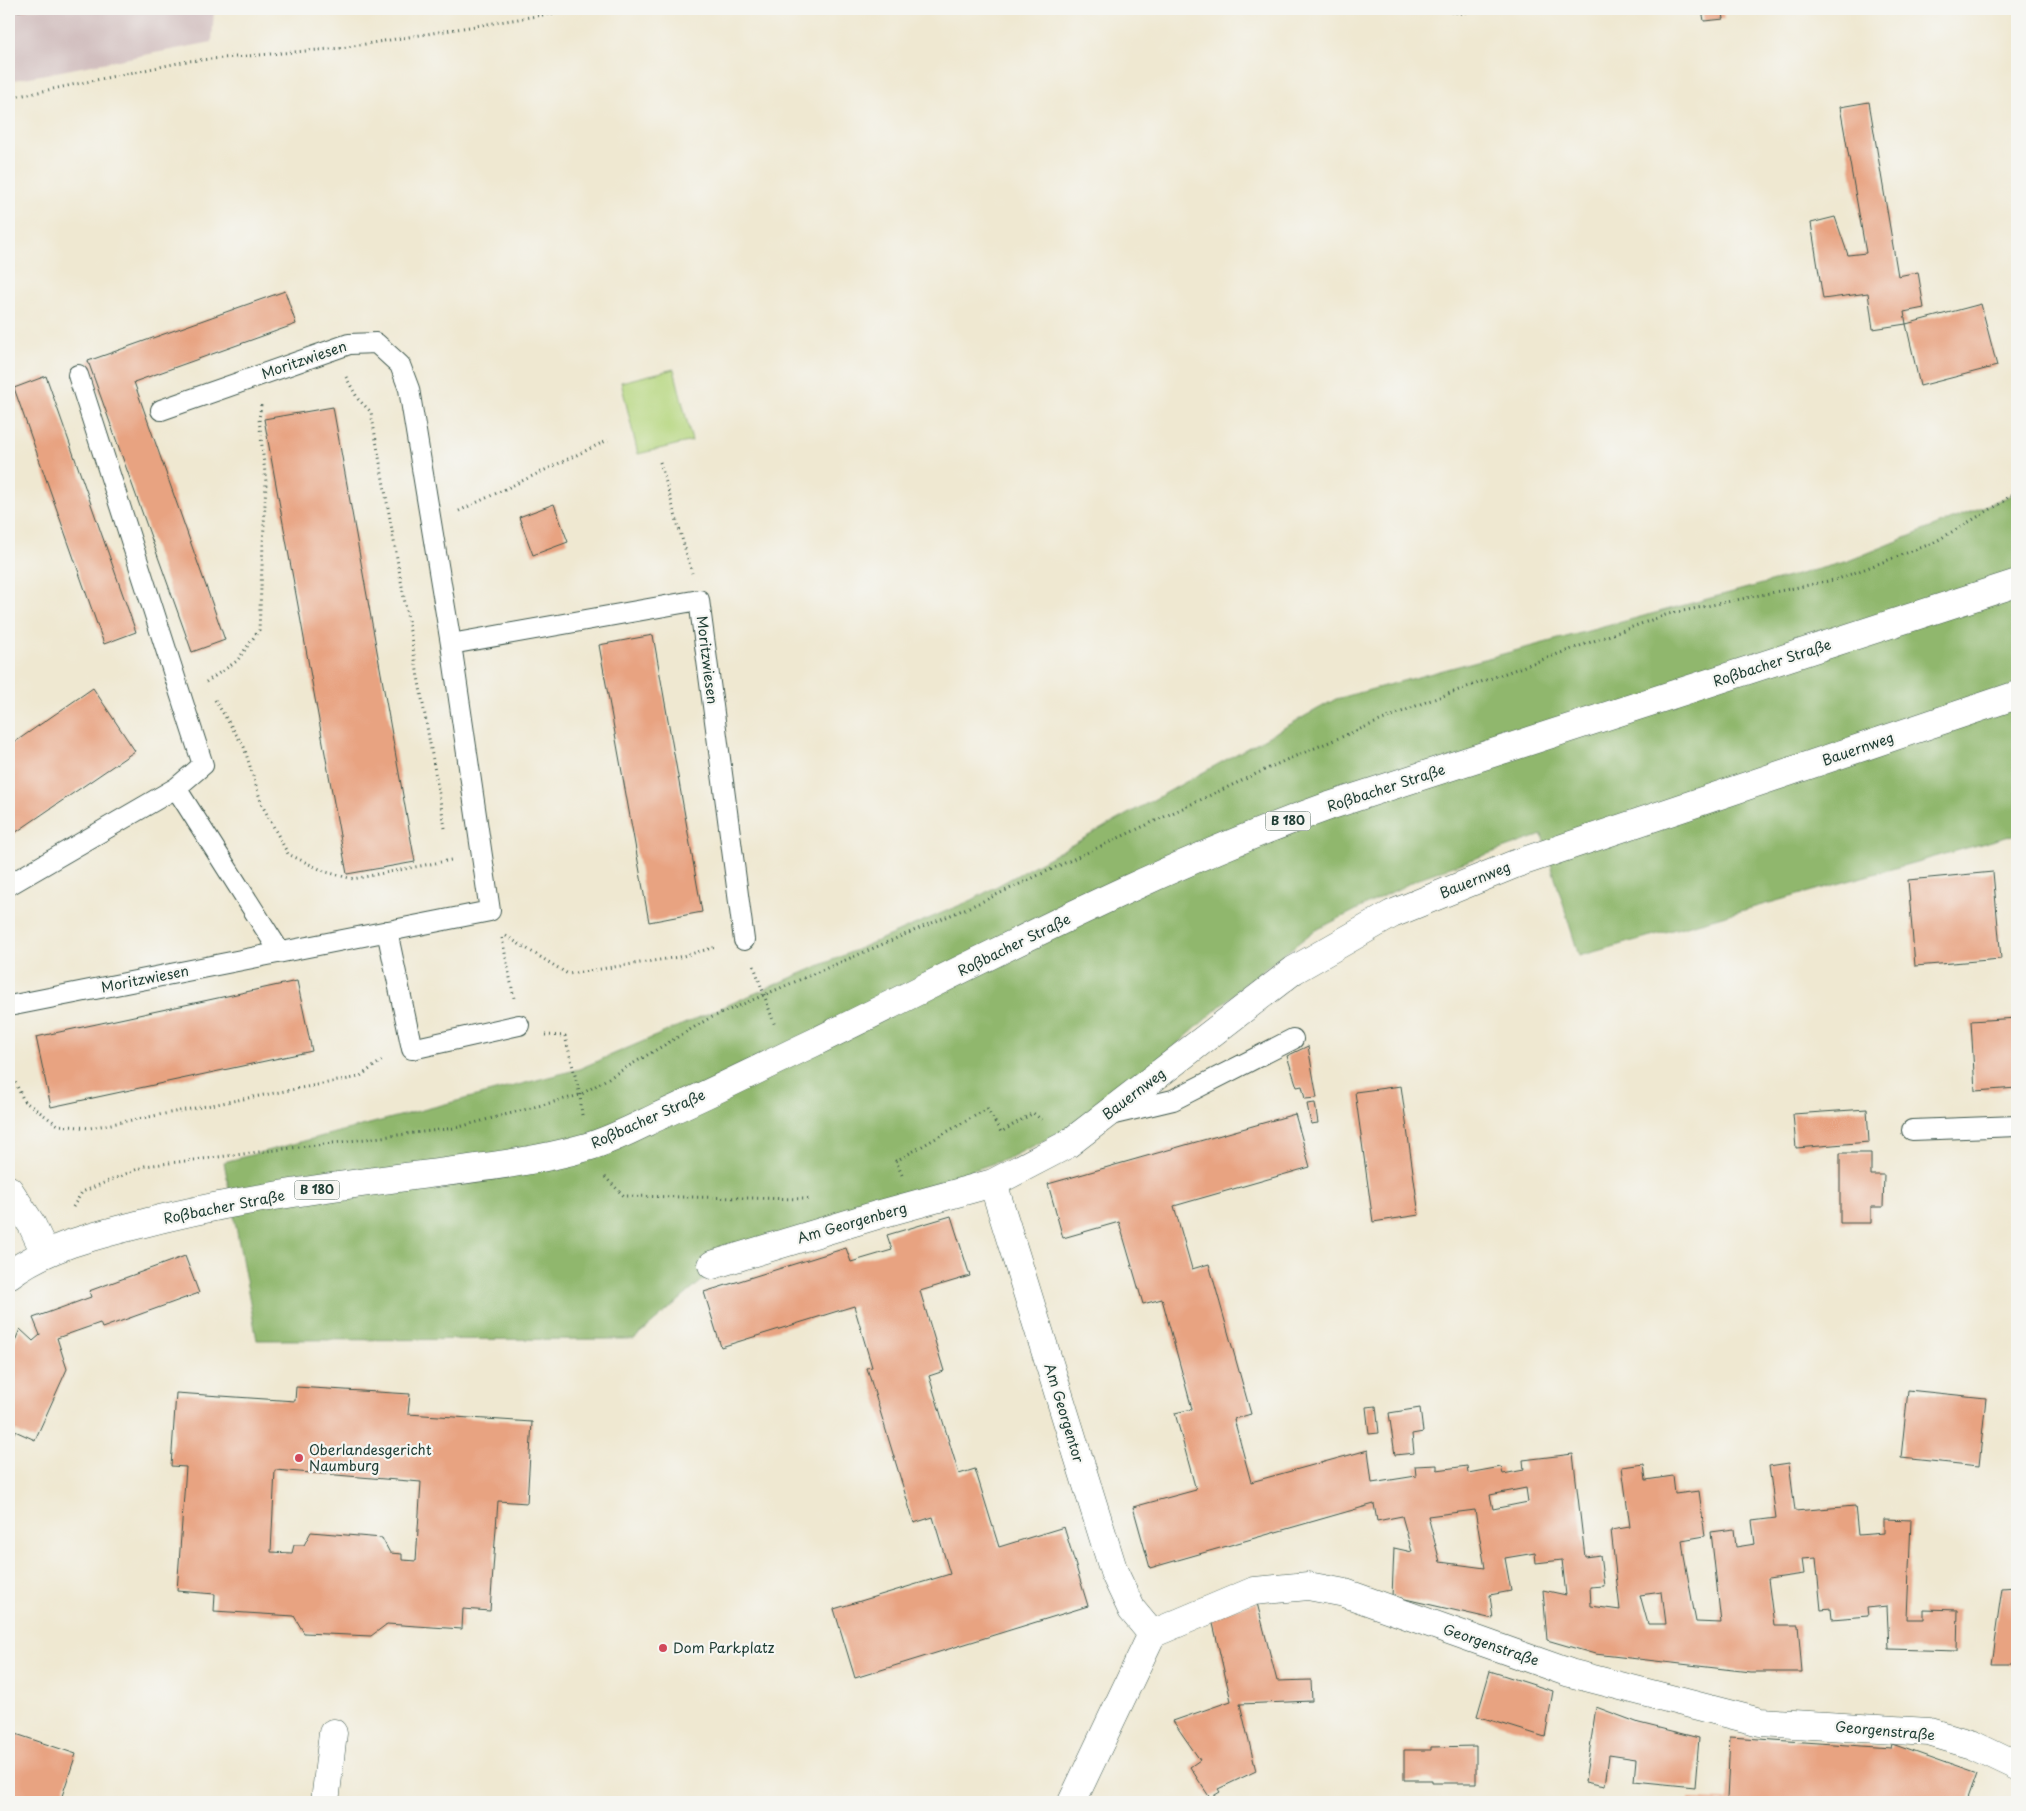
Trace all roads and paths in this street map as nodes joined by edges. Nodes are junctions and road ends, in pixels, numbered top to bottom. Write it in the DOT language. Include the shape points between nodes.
graph roads {
  1 [pos="579,9"];
  2 [pos="1426,9"];
  3 [pos="1483,9"];
  4 [pos="9,98"];
  5 [pos="332,350"];
  6 [pos="267,373"];
  7 [pos="78,375"];
  8 [pos="161,410"];
  9 [pos="608,440"];
  10 [pos="660,462"];
  11 [pos="2017,489"];
  12 [pos="432,524"];
  13 [pos="2017,583"];
  14 [pos="699,600"];
  15 [pos="451,644"];
  16 [pos="205,683"];
  17 [pos="210,691"];
  18 [pos="180,693"];
  19 [pos="2017,695"];
  20 [pos="214,699"];
  21 [pos="176,788"];
  22 [pos="446,830"];
  23 [pos="449,850"];
  24 [pos="451,860"];
  25 [pos="453,868"];
  26 [pos="9,885"];
  27 [pos="490,911"];
  28 [pos="388,931"];
  29 [pos="744,940"];
  30 [pos="280,952"];
  31 [pos="766,995"];
  32 [pos="9,1006"];
  33 [pos="519,1025"];
  34 [pos="1293,1039"];
  35 [pos="410,1040"];
  36 [pos="788,1055"];
  37 [pos="9,1069"];
  38 [pos="1106,1116"];
  39 [pos="2017,1126"];
  40 [pos="1912,1130"];
  41 [pos="1068,1144"];
  42 [pos="605,1178"];
  43 [pos="903,1178"];
  44 [pos="993,1183"];
  45 [pos="9,1190"];
  46 [pos="818,1199"];
  47 [pos="45,1254"];
  48 [pos="712,1265"];
  49 [pos="9,1275"];
  50 [pos="1152,1634"];
  51 [pos="333,1733"];
  52 [pos="2017,1766"];
  53 [pos="325,1802"];
  54 [pos="1072,1802"];
  1 -- 4 [label="path" via="341,48 188,61"];
  2 -- 3 [label="path" via="1461,13"];
  5 -- 6 [label="lane, Moritzwiesen"];
  5 -- 12 [label="lane, Moritzwiesen" via="349,344 376,343 400,365 409,389"];
  5 -- 22 [label="path" via="358,400 371,412"];
  6 -- 8 [label="lane, Moritzwiesen"];
  6 -- 16 [label="path" via="259,419 266,482 259,630 237,661"];
  7 -- 18 [label="lane"];
  9 -- 12 [label="path"];
  10 -- 14 [label="path"];
  11 -- 31 [label="path" via="2003,502 1933,543 1838,580 1668,614 1423,703 1286,760 981,902"];
  12 -- 15 [label="lane, Moritzwiesen"];
  13 -- 36 [label="street, Roßbacher Straße / B 180" via="1267,828 1129,888"];
  14 -- 15 [label="lane, Moritzwiesen"];
  14 -- 29 [label="lane, Moritzwiesen"];
  15 -- 27 [label="lane, Moritzwiesen"];
  16 -- 17 [label="path"];
  16 -- 18 [label="path"];
  18 -- 21 [label="lane" via="203,765"];
  19 -- 38 [label="street, Bauernweg" via="1515,864 1392,914 1294,970"];
  20 -- 24 [label="path" via="244,747 262,805 288,854 326,872 353,879"];
  21 -- 26 [label="lane"];
  21 -- 30 [label="lane"];
  23 -- 24 [label="path"];
  24 -- 25 [label="path"];
  27 -- 28 [label="lane, Moritzwiesen"];
  27 -- 29 [label="path" via="501,932 568,974 679,957"];
  28 -- 30 [label="lane, Moritzwiesen"];
  28 -- 35 [label="lane"];
  29 -- 31 [label="path"];
  30 -- 32 [label="lane, Moritzwiesen"];
  31 -- 36 [label="path" via="771,1019"];
  31 -- 47 [label="path" via="708,1019 580,1094 455,1128 145,1166 82,1192"];
  33 -- 35 [label="lane" via="412,1048"];
  34 -- 38 [label="lane" via="1173,1100"];
  35 -- 37 [label="path" via="359,1077 90,1128 58,1125 24,1101"];
  36 -- 47 [label="street, Roßbacher Straße / B 180" via="632,1129 565,1153 237,1203 139,1224"];
  38 -- 41 [label="street, Bauernweg"];
  39 -- 40 [label="lane"];
  41 -- 43 [label="path" via="1033,1113 1001,1132 987,1109 896,1161"];
  41 -- 44 [label="street, Bauernweg"];
  42 -- 46 [label="path" via="624,1196"];
  44 -- 48 [label="street, Am Georgenberg" via="877,1214"];
  44 -- 50 [label="street, Am Georgentor" via="1114,1572 1132,1610"];
  45 -- 47 [label="street" via="32,1225"];
  47 -- 49 [label="street, Roßbacher Straße / B 180" via="22,1264"];
  50 -- 52 [label="street, Georgenstraße" via="1254,1592 1308,1586 1345,1593 1570,1673 1750,1720 1929,1732 1974,1745"];
  50 -- 54 [label="street"];
  51 -- 53 [label="street"];
}
